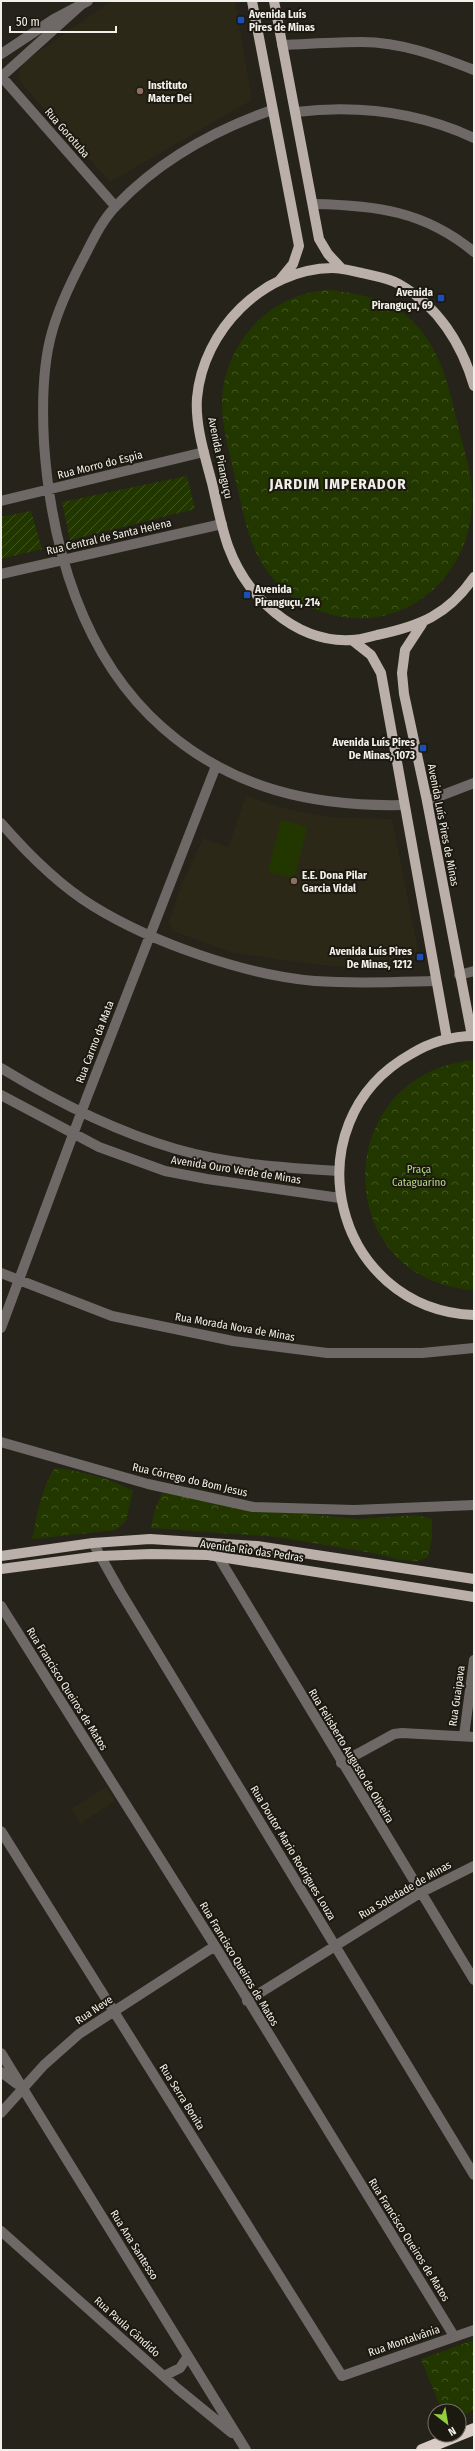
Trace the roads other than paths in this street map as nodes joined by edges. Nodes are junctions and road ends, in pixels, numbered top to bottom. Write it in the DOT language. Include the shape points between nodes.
graph roads {
  1 [pos="252,1"];
  2 [pos="274,1"];
  3 [pos="84,3"];
  4 [pos="282,45"];
  5 [pos="1,54"];
  6 [pos="474,70"];
  7 [pos="1,76"];
  8 [pos="272,110"];
  9 [pos="296,112"];
  10 [pos="474,138"];
  11 [pos="313,204"];
  12 [pos="115,206"];
  13 [pos="474,252"];
  14 [pos="342,269"];
  15 [pos="277,282"];
  16 [pos="474,386"];
  17 [pos="204,452"];
  18 [pos="49,490"];
  19 [pos="1,501"];
  20 [pos="222,524"];
  21 [pos="64,560"];
  22 [pos="1,574"];
  23 [pos="474,577"];
  24 [pos="422,624"];
  25 [pos="352,640"];
  26 [pos="216,766"];
  27 [pos="474,783"];
  28 [pos="427,801"];
  29 [pos="404,805"];
  30 [pos="1,823"];
  31 [pos="150,934"];
  32 [pos="474,970"];
  33 [pos="459,975"];
  34 [pos="436,981"];
  35 [pos="473,1036"];
  36 [pos="447,1039"];
  37 [pos="1,1068"];
  38 [pos="1,1095"];
  39 [pos="82,1113"];
  40 [pos="75,1134"];
  41 [pos="338,1171"];
  42 [pos="340,1198"];
  43 [pos="1,1273"];
  44 [pos="19,1281"];
  45 [pos="474,1315"];
  46 [pos="1,1328"];
  47 [pos="474,1348"];
  48 [pos="1,1442"];
  49 [pos="474,1505"];
  50 [pos="93,1543"];
  51 [pos="210,1543"];
  52 [pos="1,1556"];
  53 [pos="100,1556"];
  54 [pos="218,1557"];
  55 [pos="1,1569"];
  56 [pos="474,1579"];
  57 [pos="474,1597"];
  58 [pos="1,1606"];
  59 [pos="474,1660"];
  60 [pos="469,1737"];
  61 [pos="341,1763"];
  62 [pos="1,1831"];
  63 [pos="474,1866"];
  64 [pos="420,1893"];
  65 [pos="216,1946"];
  66 [pos="335,1946"];
  67 [pos="474,1980"];
  68 [pos="248,2001"];
  69 [pos="114,2010"];
  70 [pos="1,2054"];
  71 [pos="1,2072"];
  72 [pos="22,2088"];
  73 [pos="1,2113"];
  74 [pos="474,2175"];
  75 [pos="1,2231"];
  76 [pos="474,2330"];
  77 [pos="454,2336"];
  78 [pos="188,2356"];
  79 [pos="164,2376"];
  80 [pos="342,2376"];
  81 [pos="239,2439"];
  82 [pos="439,2443"];
  83 [pos="246,2450"];
  84 [pos="422,2450"];
  1 -- 8 [label="main road"];
  2 -- 4 [label="main road"];
  3 -- 5 [label="street" via="54,19"];
  3 -- 7 [label="street"];
  4 -- 6 [label="street" via="362,42 391,45 428,53"];
  4 -- 9 [label="main road"];
  7 -- 12 [label="street, Rua Gorotuba"];
  8 -- 12 [label="street" via="217,133 178,155 140,183"];
  8 -- 15 [label="main road" via="299,246 293,264"];
  9 -- 10 [label="street" via="369,109 416,117"];
  9 -- 11 [label="main road"];
  11 -- 13 [label="street" via="376,207 411,215 446,232"];
  11 -- 14 [label="main road" via="319,239"];
  12 -- 18 [label="street" via="100,227 66,294 52,333 45,373 43,413"];
  14 -- 15 [label="main road, Avenida Piranguçu" via="319,270"];
  14 -- 16 [label="main road, Avenida Piranguçu" via="398,283 425,301 449,329 469,367"];
  15 -- 17 [label="main road, Avenida Piranguçu" via="257,294 228,321 216,337 204,364 197,399"];
  17 -- 18 [label="street, Rua Morro do Espia"];
  17 -- 20 [label="main road, Avenida Piranguçu"];
  18 -- 19 [label="street, Rua Morro do Espia"];
  18 -- 21 [label="street"];
  20 -- 21 [label="street, Rua Central de Santa Helena"];
  20 -- 25 [label="main road, Avenida Piranguçu" via="228,547 245,580 260,599 284,619 312,634"];
  21 -- 22 [label="street, Rua Central de Santa Helena"];
  21 -- 26 [label="street" via="75,598 96,644 128,690 162,728"];
  23 -- 24 [label="main road, Avenida Piranguçu" via="454,602"];
  24 -- 25 [label="main road, Avenida Piranguçu"];
  24 -- 28 [label="main road, Avenida Luís Pires de Minas" via="405,650 402,673 404,694"];
  25 -- 29 [label="main road" via="371,655 381,673"];
  26 -- 29 [label="street" via="274,792 312,800 383,806"];
  26 -- 31 [label="street, Rua Carmo da Mata"];
  27 -- 28 [label="street"];
  28 -- 33 [label="main road, Avenida Luís Pires de Minas"];
  29 -- 34 [label="main road"];
  30 -- 31 [label="street" via="55,877 92,906"];
  31 -- 34 [label="street" via="230,964 272,974 315,981"];
  31 -- 39 [label="street, Rua Carmo da Mata"];
  32 -- 33 [label="street"];
  33 -- 35 [label="main road, Avenida Luís Pires de Minas"];
  34 -- 36 [label="main road"];
  35 -- 36 [label="main road"];
  36 -- 41 [label="main road" via="399,1060 379,1077 362,1098 350,1120 342,1145"];
  37 -- 39 [label="street, Avenida Ouro Verde de Minas"];
  38 -- 40 [label="street, Avenida Ouro Verde de Minas"];
  39 -- 40 [label="street, Rua Carmo da Mata"];
  39 -- 41 [label="street, Avenida Ouro Verde de Minas" via="105,1124 176,1149 212,1158 306,1170"];
  40 -- 42 [label="street, Avenida Ouro Verde de Minas" via="165,1171"];
  40 -- 44 [label="street, Rua Carmo da Mata"];
  41 -- 42 [label="main road"];
  42 -- 45 [label="main road" via="357,1246 372,1267 391,1285 412,1299 436,1309"];
  43 -- 44 [label="street, Rua Morada Nova de Minas"];
  44 -- 46 [label="street, Rua Carmo da Mata"];
  44 -- 47 [label="street, Rua Morada Nova de Minas" via="112,1316 268,1347 327,1353 422,1353"];
  48 -- 49 [label="street, Rua Córrego do Bom Jesus" via="148,1484 253,1507 354,1510"];
  50 -- 51 [label="main road, Avenida Rio das Pedras" via="150,1539"];
  50 -- 52 [label="main road, Avenida Rio das Pedras"];
  50 -- 53 [label="street, Rua Doutor Mario Rodrigues Louza"];
  51 -- 54 [label="street, Rua Felisberto Augusto de Oliveira"];
  51 -- 56 [label="main road, Avenida Rio das Pedras" via="257,1546"];
  53 -- 54 [label="main road, Avenida Rio das Pedras" via="151,1554"];
  53 -- 55 [label="main road, Avenida Rio das Pedras"];
  53 -- 66 [label="street, Rua Doutor Mario Rodrigues Louza"];
  54 -- 57 [label="main road, Avenida Rio das Pedras"];
  54 -- 61 [label="street, Rua Felisberto Augusto de Oliveira"];
  58 -- 65 [label="street, Rua Francisco Queiros de Matos"];
  59 -- 60 [label="street, Rua Guaipava"];
  60 -- 61 [label="street" via="394,1734"];
  61 -- 64 [label="street, Rua Felisberto Augusto de Oliveira"];
  62 -- 69 [label="street, Rua Serra Bonita"];
  63 -- 64 [label="street, Rua Soledade de Minas"];
  64 -- 66 [label="street, Rua Soledade de Minas"];
  64 -- 67 [label="street, Rua Felisberto Augusto de Oliveira"];
  65 -- 68 [label="street, Rua Francisco Queiros de Matos"];
  65 -- 69 [label="street, Rua Neve"];
  66 -- 68 [label="street, Rua Soledade de Minas"];
  66 -- 74 [label="street, Rua Doutor Mario Rodrigues Louza"];
  68 -- 77 [label="street, Rua Francisco Queiros de Matos"];
  69 -- 72 [label="street, Rua Neve" via="63,2047"];
  69 -- 80 [label="street, Rua Serra Bonita"];
  70 -- 72 [label="street, Rua Ana Santesso"];
  71 -- 72 [label="street"];
  72 -- 73 [label="street, Rua Neve"];
  72 -- 78 [label="street, Rua Ana Santesso"];
  75 -- 79 [label="street, Rua Paula Cândido"];
  76 -- 77 [label="street, Rua Montalvânia"];
  77 -- 80 [label="street, Rua Montalvânia"];
  78 -- 79 [label="street" via="180,2368"];
  78 -- 81 [label="street, Rua Ana Santesso"];
  79 -- 81 [label="street, Rua Paula Cândido"];
  81 -- 83 [label="street, Rua Ana Santesso"];
  82 -- 84 [label="highway"];
}
